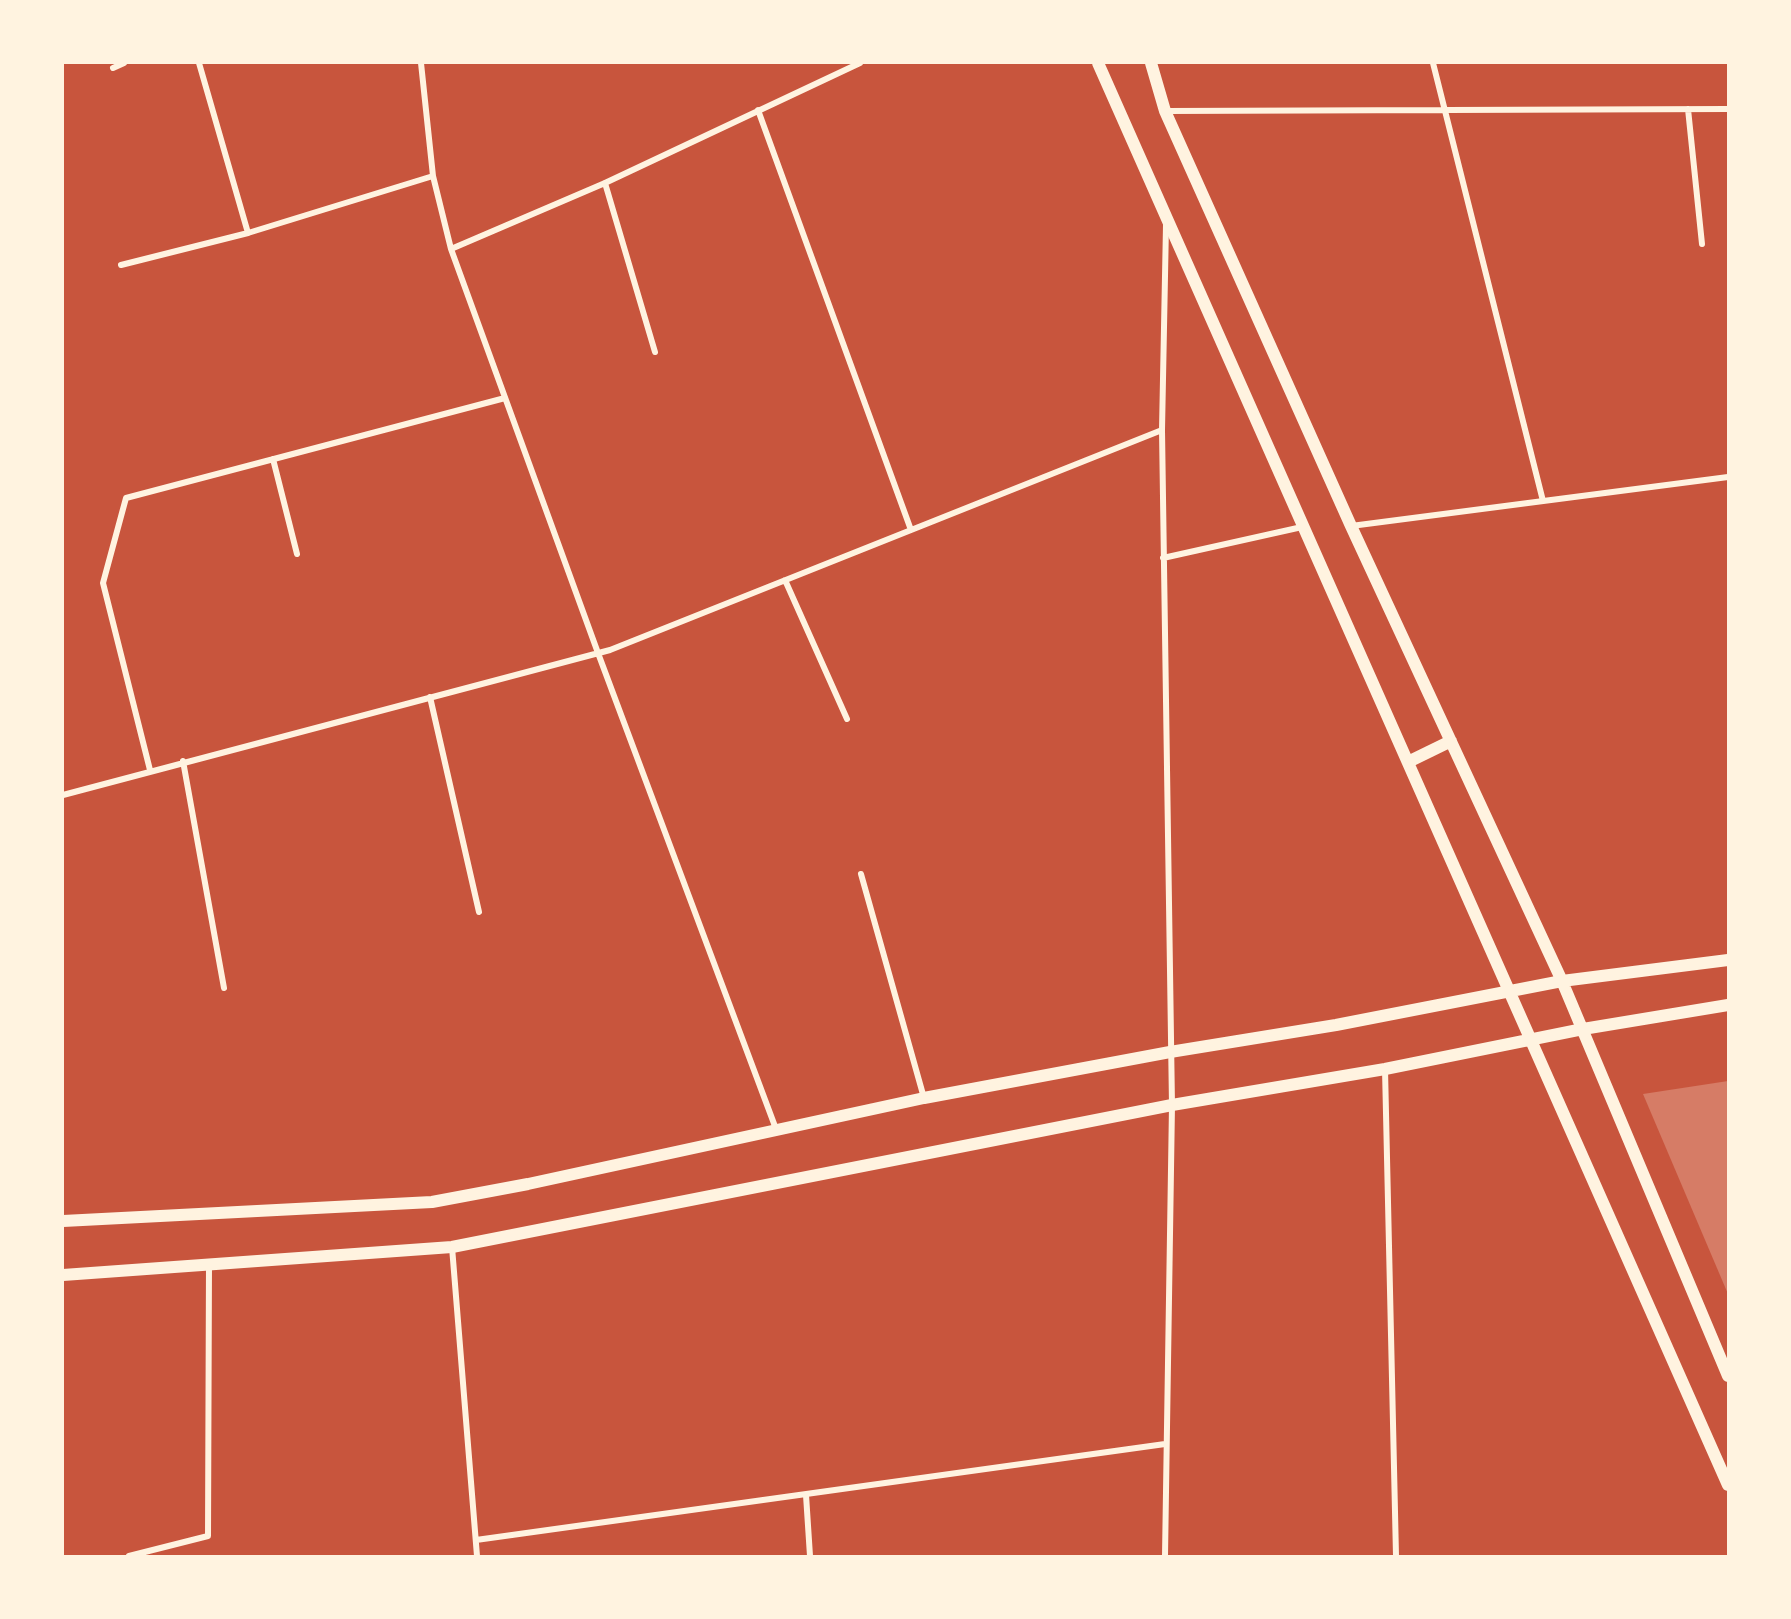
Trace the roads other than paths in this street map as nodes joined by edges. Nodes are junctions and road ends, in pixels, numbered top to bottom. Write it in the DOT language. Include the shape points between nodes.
graph roads {
  1 [pos="124,63"];
  2 [pos="199,63"];
  3 [pos="421,63"];
  4 [pos="860,63"];
  5 [pos="1098,63"];
  6 [pos="1151,63"];
  7 [pos="1432,63"];
  8 [pos="113,68"];
  9 [pos="1688,109"];
  10 [pos="1728,109"];
  11 [pos="758,110"];
  12 [pos="1444,110"];
  13 [pos="1165,111"];
  14 [pos="433,176"];
  15 [pos="605,183"];
  16 [pos="1166,218"];
  17 [pos="248,233"];
  18 [pos="1702,244"];
  19 [pos="451,249"];
  20 [pos="121,265"];
  21 [pos="655,352"];
  22 [pos="505,398"];
  23 [pos="1162,430"];
  24 [pos="273,459"];
  25 [pos="1728,477"];
  26 [pos="1543,501"];
  27 [pos="1351,526"];
  28 [pos="1302,527"];
  29 [pos="911,530"];
  30 [pos="297,554"];
  31 [pos="1163,558"];
  32 [pos="785,580"];
  33 [pos="598,653"];
  34 [pos="430,697"];
  35 [pos="847,719"];
  36 [pos="1451,741"];
  37 [pos="183,761"];
  38 [pos="1408,762"];
  39 [pos="150,770"];
  40 [pos="63,795"];
  41 [pos="861,874"];
  42 [pos="480,912"];
  43 [pos="1728,960"];
  44 [pos="1562,981"];
  45 [pos="224,988"];
  46 [pos="1512,991"];
  47 [pos="1728,1005"];
  48 [pos="1583,1029"];
  49 [pos="1533,1040"];
  50 [pos="1170,1052"];
  51 [pos="1385,1069"];
  52 [pos="924,1098"];
  53 [pos="1172,1105"];
  54 [pos="776,1129"];
  55 [pos="63,1221"];
  56 [pos="452,1246"];
  57 [pos="209,1263"];
  58 [pos="63,1275"];
  59 [pos="1728,1376"];
  60 [pos="1165,1444"];
  61 [pos="1728,1485"];
  62 [pos="806,1494"];
  63 [pos="476,1540"];
  64 [pos="129,1556"];
  65 [pos="477,1556"];
  66 [pos="810,1556"];
  67 [pos="1165,1556"];
  68 [pos="1396,1556"];
  1 -- 8 [label="street"];
  2 -- 17 [label="street"];
  3 -- 14 [label="street"];
  4 -- 11 [label="street"];
  5 -- 16 [label="main road"];
  6 -- 13 [label="main road"];
  7 -- 12 [label="street"];
  9 -- 10 [label="street"];
  9 -- 12 [label="street"];
  9 -- 18 [label="street"];
  11 -- 15 [label="street"];
  11 -- 29 [label="street"];
  12 -- 13 [label="street"];
  12 -- 26 [label="street"];
  13 -- 27 [label="main road"];
  14 -- 17 [label="street"];
  14 -- 19 [label="street"];
  15 -- 19 [label="street"];
  15 -- 21 [label="street"];
  16 -- 23 [label="street"];
  16 -- 28 [label="main road"];
  17 -- 20 [label="street"];
  19 -- 22 [label="street"];
  22 -- 24 [label="street"];
  22 -- 33 [label="street"];
  23 -- 29 [label="street"];
  23 -- 31 [label="street"];
  24 -- 30 [label="street"];
  24 -- 39 [label="street" via="126,498 103,583"];
  25 -- 26 [label="street"];
  26 -- 27 [label="street"];
  27 -- 36 [label="main road"];
  28 -- 31 [label="street"];
  28 -- 38 [label="main road"];
  29 -- 32 [label="street"];
  31 -- 50 [label="street"];
  32 -- 33 [label="street"];
  32 -- 35 [label="street"];
  33 -- 34 [label="street"];
  33 -- 54 [label="street"];
  34 -- 37 [label="street"];
  34 -- 42 [label="street"];
  36 -- 38 [label="main road"];
  36 -- 44 [label="main road"];
  37 -- 39 [label="street"];
  37 -- 45 [label="street"];
  38 -- 46 [label="main road"];
  39 -- 40 [label="street"];
  41 -- 52 [label="street"];
  43 -- 44 [label="main road"];
  44 -- 46 [label="main road"];
  44 -- 48 [label="main road"];
  46 -- 49 [label="main road"];
  46 -- 50 [label="main road"];
  47 -- 48 [label="main road"];
  48 -- 49 [label="main road"];
  48 -- 59 [label="main road"];
  49 -- 51 [label="main road"];
  49 -- 61 [label="main road"];
  50 -- 52 [label="main road"];
  50 -- 53 [label="street"];
  51 -- 53 [label="main road"];
  51 -- 68 [label="street"];
  52 -- 54 [label="main road"];
  53 -- 56 [label="main road"];
  53 -- 60 [label="street"];
  54 -- 55 [label="main road" via="432,1202"];
  56 -- 57 [label="main road"];
  56 -- 63 [label="street"];
  57 -- 58 [label="main road"];
  57 -- 64 [label="street" via="208,1536"];
  60 -- 62 [label="street"];
  60 -- 67 [label="street"];
  62 -- 63 [label="street"];
  62 -- 66 [label="street"];
  63 -- 65 [label="street"];
}
